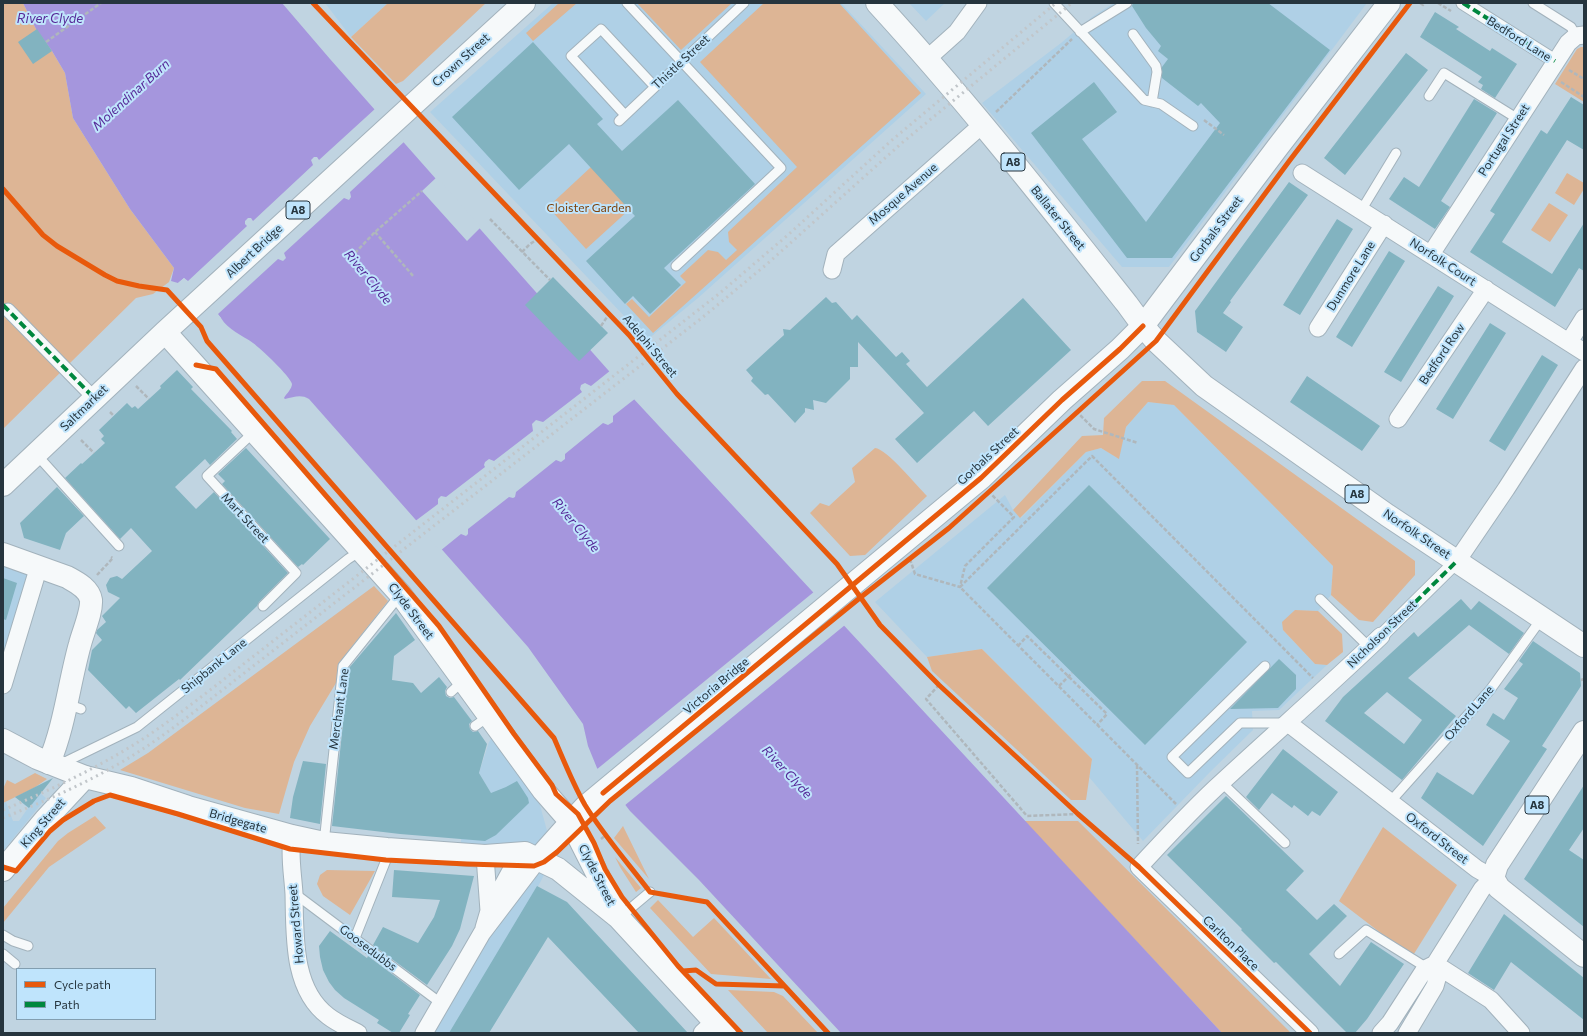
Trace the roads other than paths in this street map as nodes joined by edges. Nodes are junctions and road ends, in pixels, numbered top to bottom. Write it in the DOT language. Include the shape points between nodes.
graph roads {
  1 [pos="524,3"];
  2 [pos="627,3"];
  3 [pos="744,3"];
  4 [pos="877,3"];
  5 [pos="1054,3"];
  6 [pos="1127,3"];
  7 [pos="1389,3"];
  8 [pos="1463,3"];
  9 [pos="1533,3"];
  10 [pos="976,4"];
  11 [pos="1080,32"];
  12 [pos="1133,34"];
  13 [pos="1580,36"];
  14 [pos="928,58"];
  15 [pos="682,62"];
  16 [pos="1552,67"];
  17 [pos="655,87"];
  18 [pos="1429,96"];
  19 [pos="1152,102"];
  20 [pos="399,117"];
  21 [pos="1518,119"];
  22 [pos="983,124"];
  23 [pos="1193,126"];
  24 [pos="1396,153"];
  25 [pos="1302,172"];
  26 [pos="1362,209"];
  27 [pos="1384,224"];
  28 [pos="1431,254"];
  29 [pos="676,266"];
  30 [pos="832,270"];
  31 [pos="1486,289"];
  32 [pos="5,307"];
  33 [pos="1584,318"];
  34 [pos="1143,326"];
  35 [pos="1318,328"];
  36 [pos="165,332"];
  37 [pos="1569,342"];
  38 [pos="1584,352"];
  39 [pos="1584,368"];
  40 [pos="102,405"];
  41 [pos="1398,419"];
  42 [pos="255,431"];
  43 [pos="36,454"];
  44 [pos="3,485"];
  45 [pos="119,546"];
  46 [pos="362,550"];
  47 [pos="3,554"];
  48 [pos="1457,561"];
  49 [pos="39,566"];
  50 [pos="842,594"];
  51 [pos="401,595"];
  52 [pos="1320,599"];
  53 [pos="263,606"];
  54 [pos="1542,618"];
  55 [pos="1375,641"];
  56 [pos="1584,646"];
  57 [pos="1265,666"];
  58 [pos="3,685"];
  59 [pos="1288,723"];
  60 [pos="1584,732"];
  61 [pos="3,740"];
  62 [pos="53,765"];
  63 [pos="85,777"];
  64 [pos="1221,782"];
  65 [pos="1390,802"];
  66 [pos="571,822"];
  67 [pos="292,836"];
  68 [pos="324,843"];
  69 [pos="1285,843"];
  70 [pos="387,849"];
  71 [pos="484,856"];
  72 [pos="532,856"];
  73 [pos="1139,867"];
  74 [pos="3,870"];
  75 [pos="1492,878"];
  76 [pos="294,892"];
  77 [pos="650,892"];
  78 [pos="489,911"];
  79 [pos="619,918"];
  80 [pos="482,934"];
  81 [pos="3,935"];
  82 [pos="355,938"];
  83 [pos="28,946"];
  84 [pos="3,954"];
  85 [pos="1339,954"];
  86 [pos="1584,956"];
  87 [pos="15,964"];
  88 [pos="1431,966"];
  89 [pos="442,1004"];
  90 [pos="714,1029"];
  91 [pos="358,1033"];
  92 [pos="424,1033"];
  93 [pos="1310,1033"];
  94 [pos="1381,1033"];
  95 [pos="1407,1033"];
  96 [pos="1521,1033"];
  1 -- 20 [label="main road, Crown Street / A8"];
  2 -- 15 [label="lane"];
  3 -- 15 [label="lane, Thistle Street"];
  4 -- 14 [label="main road, Ballater Street / A8"];
  5 -- 11 [label="lane"];
  6 -- 11 [label="lane"];
  7 -- 34 [label="main road, Gorbals Street"];
  8 -- 16 [label="street, Bedford Lane"];
  9 -- 13 [label="lane"];
  10 -- 14 [label="street" via="957,32"];
  11 -- 19 [label="lane" via="1144,100"];
  12 -- 19 [label="lane" via="1156,66"];
  13 -- 16 [label="street, Portugal Street" via="1568,43"];
  14 -- 22 [label="main road, Ballater Street / A8"];
  15 -- 17 [label="lane, Thistle Street"];
  15 -- 29 [label="lane" via="781,168"];
  16 -- 21 [label="street, Portugal Street"];
  17 -- 17 [label="lane, Thistle Street" via="622,118 571,56 601,29"];
  18 -- 21 [label="lane" via="1444,73"];
  19 -- 23 [label="lane" via="1161,104"];
  20 -- 36 [label="main road, Albert Bridge / A8"];
  21 -- 28 [label="street, Portugal Street"];
  22 -- 30 [label="street, Mosque Avenue" via="836,254"];
  22 -- 34 [label="main road, Ballater Street / A8"];
  24 -- 26 [label="lane"];
  25 -- 26 [label="street, Norfolk Court"];
  26 -- 27 [label="street, Norfolk Court"];
  27 -- 28 [label="street, Norfolk Court"];
  27 -- 35 [label="street, Dunmore Lane"];
  28 -- 31 [label="street, Norfolk Court"];
  31 -- 37 [label="street, Norfolk Court"];
  31 -- 41 [label="street, Bedford Row"];
  32 -- 40 [label="street"];
  33 -- 37 [label="street"];
  34 -- 48 [label="main road, Norfolk Street / A8" via="1204,386"];
  34 -- 50 [label="main road, Gorbals Street" via="1120,349 1073,409 981,478"];
  36 -- 40 [label="main road, Saltmarket / A8"];
  36 -- 42 [label="main road, Clyde Street"];
  37 -- 38 [label="street, Norfolk Court"];
  39 -- 48 [label="street, Nicholson Street"];
  40 -- 43 [label="main road, Saltmarket / A8"];
  42 -- 46 [label="main road, Clyde Street"];
  42 -- 53 [label="lane, Mart Street" via="207,476 296,573"];
  43 -- 44 [label="main road, Saltmarket / A8"];
  43 -- 45 [label="lane"];
  46 -- 51 [label="main road, Clyde Street"];
  46 -- 62 [label="lane, Shipbank Lane" via="137,727"];
  47 -- 49 [label="main road"];
  48 -- 54 [label="main road, Norfolk Street / A8"];
  48 -- 55 [label="street, Nicholson Street"];
  49 -- 58 [label="street"];
  49 -- 62 [label="main road" via="68,577 89,581 90,605 73,706 57,744"];
  50 -- 66 [label="main road, Victoria Bridge" via="586,806"];
  51 -- 66 [label="main road, Clyde Street" via="457,687 482,721"];
  51 -- 68 [label="lane, Merchant Lane" via="343,666"];
  52 -- 55 [label="lane"];
  54 -- 56 [label="main road, Norfolk Street / A8"];
  54 -- 65 [label="lane, Oxford Lane" via="1490,690"];
  55 -- 59 [label="street, Nicholson Street"];
  57 -- 59 [label="lane" via="1172,757 1188,773 1240,723"];
  59 -- 64 [label="street, Nicholson Street"];
  59 -- 65 [label="street, Oxford Street"];
  60 -- 75 [label="main road, A8" via="1497,865"];
  61 -- 62 [label="main road, Bridgegate"];
  62 -- 63 [label="main road, Bridgegate"];
  63 -- 67 [label="main road, Bridgegate" via="131,788"];
  63 -- 74 [label="main road, King Street" via="44,820"];
  64 -- 69 [label="lane"];
  64 -- 73 [label="street, Nicholson Street"];
  65 -- 75 [label="street, Oxford Street"];
  66 -- 72 [label="main road, Victoria Bridge"];
  66 -- 79 [label="main road, Clyde Street"];
  67 -- 68 [label="main road, Bridgegate"];
  67 -- 76 [label="street, Howard Street" via="290,849"];
  68 -- 70 [label="main road, Bridgegate"];
  70 -- 71 [label="main road, Bridgegate"];
  70 -- 82 [label="lane" via="386,860"];
  71 -- 72 [label="main road"];
  71 -- 78 [label="street"];
  72 -- 78 [label="street" via="514,865"];
  72 -- 79 [label="main road, Clyde Street" via="569,877"];
  72 -- 80 [label="street"];
  73 -- 93 [label="street, Carlton Place"];
  75 -- 86 [label="main road, Oxford Street" via="1499,888"];
  75 -- 88 [label="street"];
  76 -- 82 [label="lane, Goosedubbs"];
  76 -- 91 [label="street, Howard Street" via="295,935 301,976 310,996 328,1016"];
  77 -- 79 [label="lane"];
  78 -- 80 [label="street"];
  79 -- 90 [label="main road, Clyde Street"];
  80 -- 89 [label="street"];
  81 -- 83 [label="lane"];
  82 -- 89 [label="lane, Goosedubbs"];
  84 -- 87 [label="lane"];
  85 -- 88 [label="lane" via="1366,930"];
  88 -- 94 [label="street"];
  88 -- 95 [label="street" via="1437,979 1435,986"];
  88 -- 96 [label="street" via="1491,1000"];
  89 -- 92 [label="street"];
}
